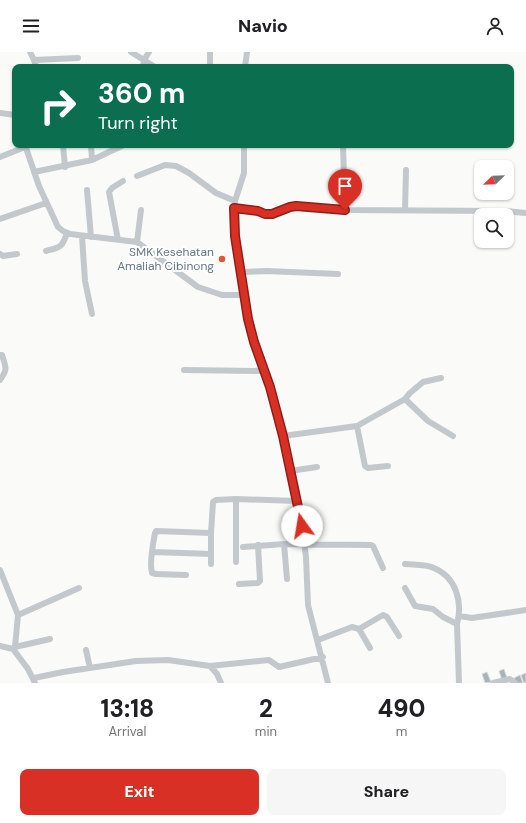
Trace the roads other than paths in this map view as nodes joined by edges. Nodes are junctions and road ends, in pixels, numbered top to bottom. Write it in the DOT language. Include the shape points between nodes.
graph roads {
  1 [pos="30,52"];
  2 [pos="131,52"];
  3 [pos="149,52"];
  4 [pos="210,52"];
  5 [pos="247,52"];
  6 [pos="78,58"];
  7 [pos="34,60"];
  8 [pos="35,64"];
  9 [pos="143,64"];
  10 [pos="210,64"];
  11 [pos="246,64"];
  12 [pos="0,113"];
  13 [pos="12,115"];
  14 [pos="20,148"];
  15 [pos="26,148"];
  16 [pos="62,148"];
  17 [pos="91,148"];
  18 [pos="118,148"];
  19 [pos="244,148"];
  20 [pos="343,148"];
  21 [pos="0,157"];
  22 [pos="92,160"];
  23 [pos="65,167"];
  24 [pos="406,170"];
  25 [pos="34,172"];
  26 [pos="137,176"];
  27 [pos="123,181"];
  28 [pos="87,190"];
  29 [pos="235,201"];
  30 [pos="46,203"];
  31 [pos="234,208"];
  32 [pos="141,210"];
  33 [pos="345,210"];
  34 [pos="405,210"];
  35 [pos="526,213"];
  36 [pos="0,219"];
  37 [pos="67,233"];
  38 [pos="82,236"];
  39 [pos="91,237"];
  40 [pos="118,240"];
  41 [pos="137,242"];
  42 [pos="46,251"];
  43 [pos="0,254"];
  44 [pos="17,254"];
  45 [pos="240,272"];
  46 [pos="338,274"];
  47 [pos="243,295"];
  48 [pos="92,314"];
  49 [pos="0,354"];
  50 [pos="184,370"];
  51 [pos="264,371"];
  52 [pos="441,378"];
  53 [pos="0,380"];
  54 [pos="404,399"];
  55 [pos="357,426"];
  56 [pos="283,436"];
  57 [pos="453,436"];
  58 [pos="388,466"];
  59 [pos="317,467"];
  60 [pos="290,471"];
  61 [pos="236,499"];
  62 [pos="296,501"];
  63 [pos="211,534"];
  64 [pos="284,544"];
  65 [pos="304,544"];
  66 [pos="258,545"];
  67 [pos="243,547"];
  68 [pos="153,552"];
  69 [pos="211,554"];
  70 [pos="236,562"];
  71 [pos="211,564"];
  72 [pos="405,564"];
  73 [pos="382,568"];
  74 [pos="0,570"];
  75 [pos="186,575"];
  76 [pos="287,580"];
  77 [pos="239,584"];
  78 [pos="79,588"];
  79 [pos="406,588"];
  80 [pos="526,610"];
  81 [pos="18,615"];
  82 [pos="459,616"];
  83 [pos="457,624"];
  84 [pos="359,629"];
  85 [pos="399,636"];
  86 [pos="50,639"];
  87 [pos="318,640"];
  88 [pos="0,646"];
  89 [pos="14,648"];
  90 [pos="370,648"];
  91 [pos="86,650"];
  92 [pos="323,657"];
  93 [pos="210,666"];
  94 [pos="90,668"];
  95 [pos="35,681"];
  96 [pos="221,683"];
  97 [pos="328,683"];
  98 [pos="459,683"];
  99 [pos="493,683"];
  100 [pos="515,683"];
  1 -- 7 [label="street"];
  2 -- 9 [label="street"];
  3 -- 9 [label="street"];
  4 -- 10 [label="street"];
  5 -- 11 [label="street"];
  6 -- 7 [label="street"];
  7 -- 8 [label="street"];
  12 -- 13 [label="street"];
  14 -- 21 [label="street"];
  15 -- 25 [label="street"];
  16 -- 23 [label="street"];
  17 -- 22 [label="street"];
  18 -- 22 [label="street"];
  19 -- 29 [label="street" via="244,173"];
  20 -- 33 [label="street"];
  22 -- 23 [label="street"];
  23 -- 25 [label="street"];
  24 -- 34 [label="street"];
  25 -- 30 [label="street"];
  26 -- 29 [label="street" via="165,165 176,166 216,193"];
  27 -- 40 [label="street" via="109,192"];
  28 -- 39 [label="street"];
  29 -- 31 [label="street"];
  30 -- 36 [label="street"];
  30 -- 37 [label="street" via="58,227"];
  31 -- 33 [label="street" via="265,214 296,206"];
  31 -- 45 [label="street"];
  32 -- 41 [label="street"];
  33 -- 34 [label="street"];
  34 -- 35 [label="street"];
  37 -- 38 [label="street"];
  37 -- 42 [label="street" via="59,248"];
  38 -- 39 [label="street"];
  38 -- 48 [label="street" via="85,281"];
  39 -- 40 [label="street"];
  40 -- 41 [label="street"];
  41 -- 47 [label="street" via="204,290 222,295"];
  43 -- 44 [label="street"];
  45 -- 46 [label="street"];
  45 -- 47 [label="street"];
  47 -- 51 [label="street" via="251,334"];
  49 -- 53 [label="street" via="6,372"];
  50 -- 51 [label="street"];
  51 -- 56 [label="street"];
  52 -- 54 [label="street" via="423,382"];
  54 -- 55 [label="street"];
  54 -- 57 [label="street" via="428,421"];
  55 -- 56 [label="street"];
  55 -- 58 [label="street" via="365,466"];
  56 -- 60 [label="street"];
  59 -- 60 [label="street"];
  60 -- 62 [label="street"];
  61 -- 62 [label="street"];
  61 -- 63 [label="street" via="214,501"];
  61 -- 70 [label="street"];
  62 -- 65 [label="street"];
  63 -- 68 [label="street" via="158,530 155,533"];
  63 -- 69 [label="street"];
  64 -- 65 [label="street"];
  64 -- 66 [label="street"];
  64 -- 76 [label="street"];
  65 -- 73 [label="street" via="372,545"];
  65 -- 87 [label="street" via="308,569 308,605"];
  66 -- 67 [label="street"];
  66 -- 77 [label="street" via="260,581"];
  68 -- 69 [label="street"];
  68 -- 75 [label="street" via="151,571 154,574"];
  69 -- 71 [label="street"];
  72 -- 82 [label="street" via="433,567 442,572 454,585 460,603"];
  74 -- 81 [label="street"];
  78 -- 81 [label="street"];
  79 -- 83 [label="street" via="415,606 433,608"];
  80 -- 82 [label="street" via="472,618"];
  81 -- 89 [label="street"];
  82 -- 83 [label="street"];
  83 -- 98 [label="street"];
  84 -- 85 [label="street" via="385,615"];
  84 -- 87 [label="street" via="352,627"];
  84 -- 90 [label="street"];
  86 -- 89 [label="street"];
  87 -- 92 [label="street"];
  88 -- 89 [label="street"];
  89 -- 95 [label="street"];
  91 -- 94 [label="street"];
  92 -- 93 [label="street" via="279,667 267,660"];
  92 -- 97 [label="street"];
  93 -- 94 [label="street" via="153,660"];
  93 -- 96 [label="street"];
  94 -- 95 [label="street" via="63,672"];
  99 -- 100 [label="street" via="510,679"];
}
